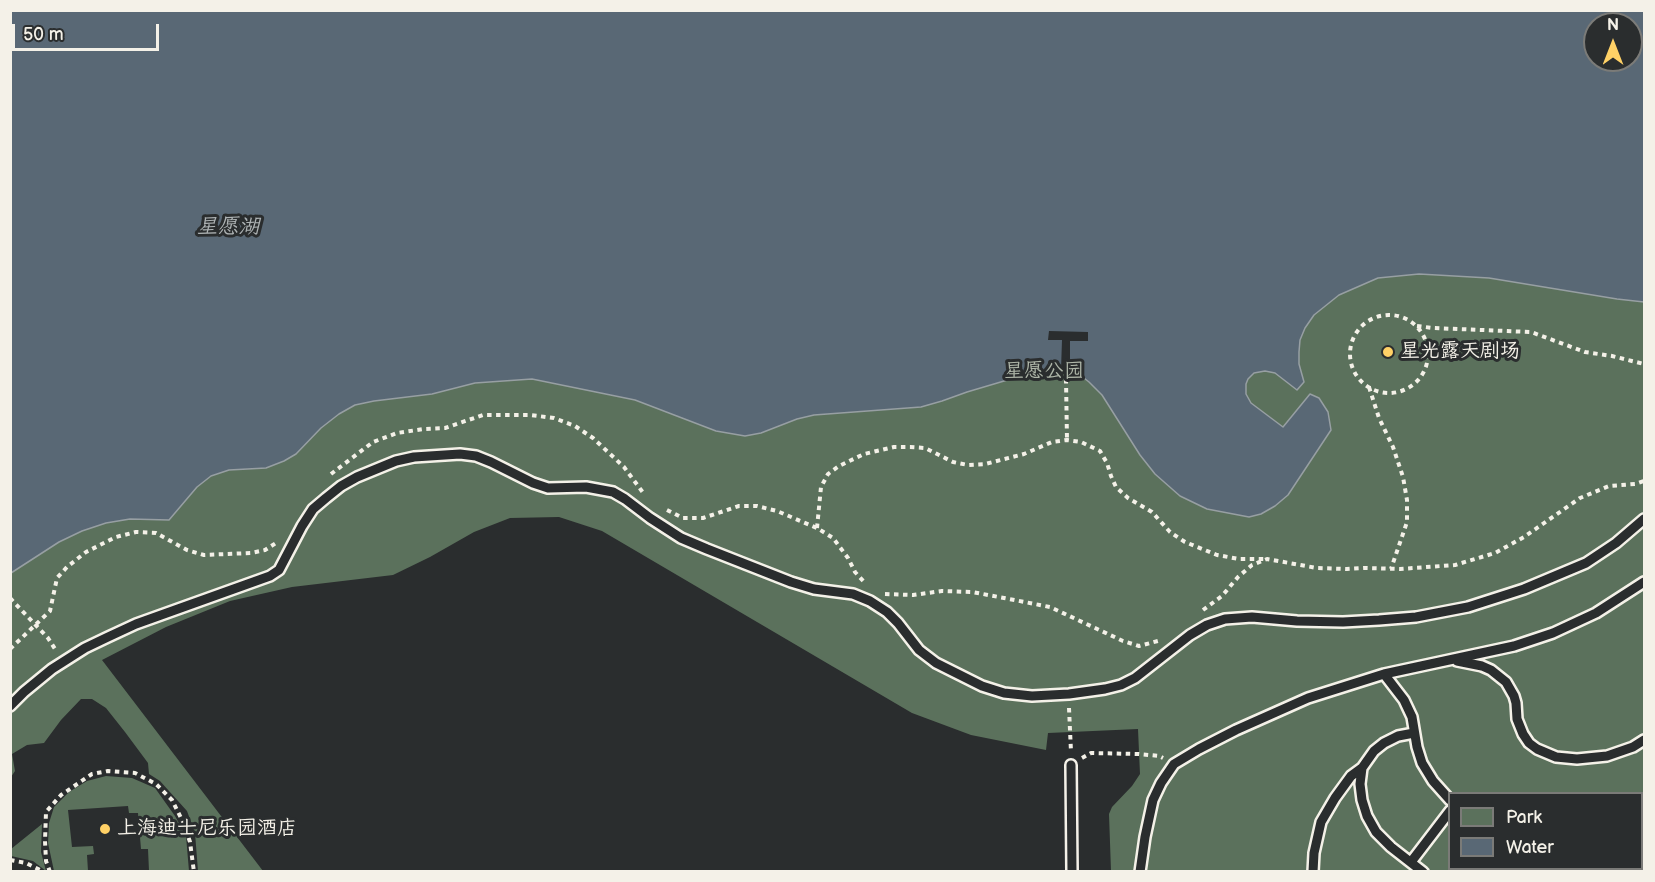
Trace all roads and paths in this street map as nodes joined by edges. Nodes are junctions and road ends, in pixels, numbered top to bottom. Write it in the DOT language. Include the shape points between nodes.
graph roads {
  1 [pos="1416,326"];
  2 [pos="1644,364"];
  3 [pos="1066,380"];
  4 [pos="1369,387"];
  5 [pos="1067,440"];
  6 [pos="330,475"];
  7 [pos="1644,480"];
  8 [pos="650,500"];
  9 [pos="659,506"];
  10 [pos="1644,519"];
  11 [pos="817,528"];
  12 [pos="279,542"];
  13 [pos="1267,560"];
  14 [pos="1391,569"];
  15 [pos="1644,582"];
  16 [pos="870,587"];
  17 [pos="878,590"];
  18 [pos="10,598"];
  19 [pos="1196,615"];
  20 [pos="35,625"];
  21 [pos="1160,640"];
  22 [pos="10,649"];
  23 [pos="1452,660"];
  24 [pos="62,663"];
  25 [pos="1384,674"];
  26 [pos="1069,694"];
  27 [pos="10,706"];
  28 [pos="1414,733"];
  29 [pos="1644,740"];
  30 [pos="1174,764"];
  31 [pos="1071,765"];
  32 [pos="1362,768"];
  33 [pos="1448,799"];
  34 [pos="1448,812"];
  35 [pos="10,860"];
  36 [pos="1410,862"];
  37 [pos="44,872"];
  38 [pos="50,872"];
  39 [pos="194,872"];
  40 [pos="1072,872"];
  41 [pos="1140,872"];
  42 [pos="1313,872"];
  43 [pos="1423,872"];
  1 -- 2 [label="path" via="1531,332 1585,352"];
  1 -- 4 [label="path" via="1421,329 1429,353 1421,377 1400,392 1387,393"];
  1 -- 4 [label="path" via="1400,316 1387,314 1363,324 1354,335 1350,360 1354,373"];
  3 -- 5 [label="path"];
  4 -- 14 [label="path" via="1393,447 1407,500 1407,522"];
  5 -- 11 [label="path" via="985,464 953,462 917,447 894,447 864,454 828,474 821,487"];
  5 -- 13 [label="path" via="1100,452 1116,487 1185,542 1217,555"];
  6 -- 8 [label="path" via="373,442 396,433 445,428 483,416 530,416 554,418 593,438 624,467"];
  7 -- 14 [label="path" via="1610,486 1581,498 1496,553 1455,565"];
  9 -- 11 [label="path" via="683,518 703,518 739,506 757,506"];
  10 -- 26 [label="lane" via="1586,563 1487,602 1416,617 1379,620 1225,619 1190,635 1128,682"];
  11 -- 16 [label="path" via="833,538"];
  12 -- 20 [label="path" via="251,553 204,555 156,533 136,532 117,537 86,552 67,567 57,578 50,611"];
  13 -- 14 [label="path" via="1317,568"];
  13 -- 19 [label="path" via="1252,565 1222,596"];
  15 -- 23 [label="lane" via="1596,614 1553,633"];
  17 -- 21 [label="path" via="886,594 942,591 1004,598 1050,607 1123,641 1139,645"];
  18 -- 20 [label="path"];
  20 -- 22 [label="path"];
  20 -- 24 [label="path" via="48,638"];
  23 -- 25 [label="lane"];
  23 -- 29 [label="lane" via="1482,666 1506,682 1514,696 1523,734 1529,743 1556,757 1607,756"];
  24 -- 26 [label="lane" via="136,624 270,576 279,570 313,509 357,477 396,461 460,454 476,456 549,488 613,492 681,538 791,582 870,601 887,612 919,650 936,663 982,686 1032,696"];
  24 -- 27 [label="lane"];
  25 -- 28 [label="lane" via="1404,700"];
  25 -- 30 [label="lane" via="1308,698 1199,748"];
  26 -- 31 [label="path"];
  28 -- 32 [label="lane" via="1384,743"];
  28 -- 33 [label="lane" via="1422,763"];
  30 -- 31 [label="path" via="1159,756 1091,753"];
  30 -- 41 [label="lane" via="1153,800"];
  31 -- 40 [label="lane"];
  32 -- 36 [label="lane" via="1360,784 1367,816 1390,847"];
  32 -- 42 [label="lane" via="1351,776 1321,822"];
  34 -- 36 [label="lane"];
  35 -- 37 [label="path"];
  36 -- 43 [label="lane"];
  38 -- 39 [label="path" via="46,861 46,812 61,795 92,774 108,771 135,773 156,784 172,800 190,842"];
}
